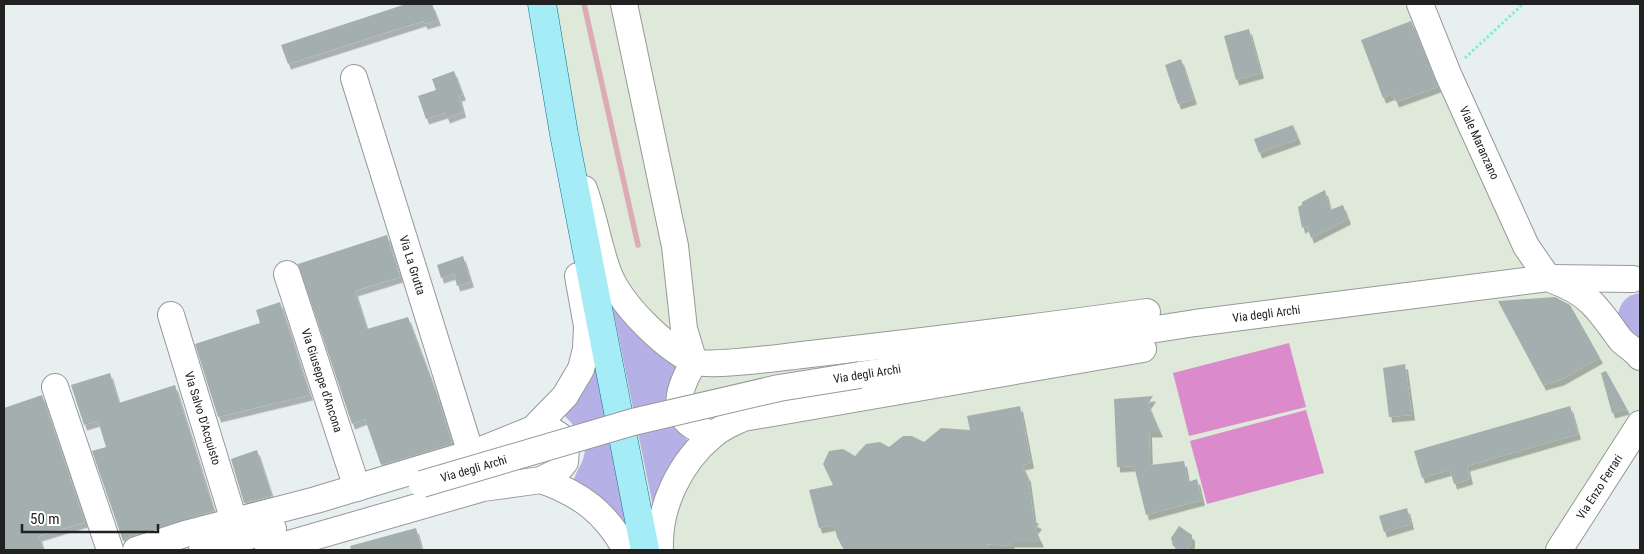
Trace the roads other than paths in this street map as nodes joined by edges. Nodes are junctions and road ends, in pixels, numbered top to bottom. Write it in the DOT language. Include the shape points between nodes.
graph roads {
  1 [pos="542,4"];
  2 [pos="624,4"];
  3 [pos="1420,4"];
  4 [pos="354,78"];
  5 [pos="564,134"];
  6 [pos="287,274"];
  7 [pos="1548,278"];
  8 [pos="1637,279"];
  9 [pos="171,314"];
  10 [pos="1606,316"];
  11 [pos="1194,323"];
  12 [pos="1639,358"];
  13 [pos="694,362"];
  14 [pos="56,387"];
  15 [pos="1640,424"];
  16 [pos="533,429"];
  17 [pos="713,434"];
  18 [pos="471,454"];
  19 [pos="541,480"];
  20 [pos="357,488"];
  21 [pos="234,521"];
  22 [pos="110,550"];
  23 [pos="136,550"];
  24 [pos="202,550"];
  25 [pos="268,550"];
  26 [pos="626,550"];
  27 [pos="644,550"];
  28 [pos="660,550"];
  29 [pos="1560,550"];
  1 -- 5 [label="main road"];
  2 -- 13 [label="street" via="675,246 684,329"];
  3 -- 7 [label="street, Viale Maranzano" via="1526,246"];
  4 -- 18 [label="street, Via La Grutta"];
  5 -- 13 [label="street" via="592,209 608,273 633,313 656,335"];
  5 -- 16 [label="street" via="566,213 587,326 586,349 581,369 565,396"];
  5 -- 27 [label="main road"];
  6 -- 20 [label="street, Via Giuseppe d'Ancona"];
  7 -- 8 [label="street, Via degli Archi"];
  7 -- 10 [label="street" via="1589,298"];
  7 -- 11 [label="street, Via degli Archi"];
  8 -- 10 [label="street" via="1616,293"];
  9 -- 21 [label="street, Via Salvo D'Acquisto"];
  10 -- 12 [label="street" via="1622,341"];
  11 -- 13 [label="street" via="1149,312 794,356"];
  11 -- 17 [label="street" via="1160,346 771,412 744,418"];
  11 -- 24 [label="street, Via degli Archi, bridge" via="778,388 633,422"];
  13 -- 17 [label="street" via="682,383 680,406 696,430"];
  14 -- 22 [label="street"];
  15 -- 29 [label="street, Via Enzo Ferrari"];
  16 -- 18 [label="street"];
  16 -- 19 [label="street" via="551,430 560,436 566,449 565,462 557,472"];
  17 -- 28 [label="street" via="684,464 668,498"];
  18 -- 20 [label="street"];
  19 -- 25 [label="street" via="483,488"];
  19 -- 26 [label="street" via="587,502 614,528"];
  20 -- 21 [label="street"];
  21 -- 23 [label="street"];
}
